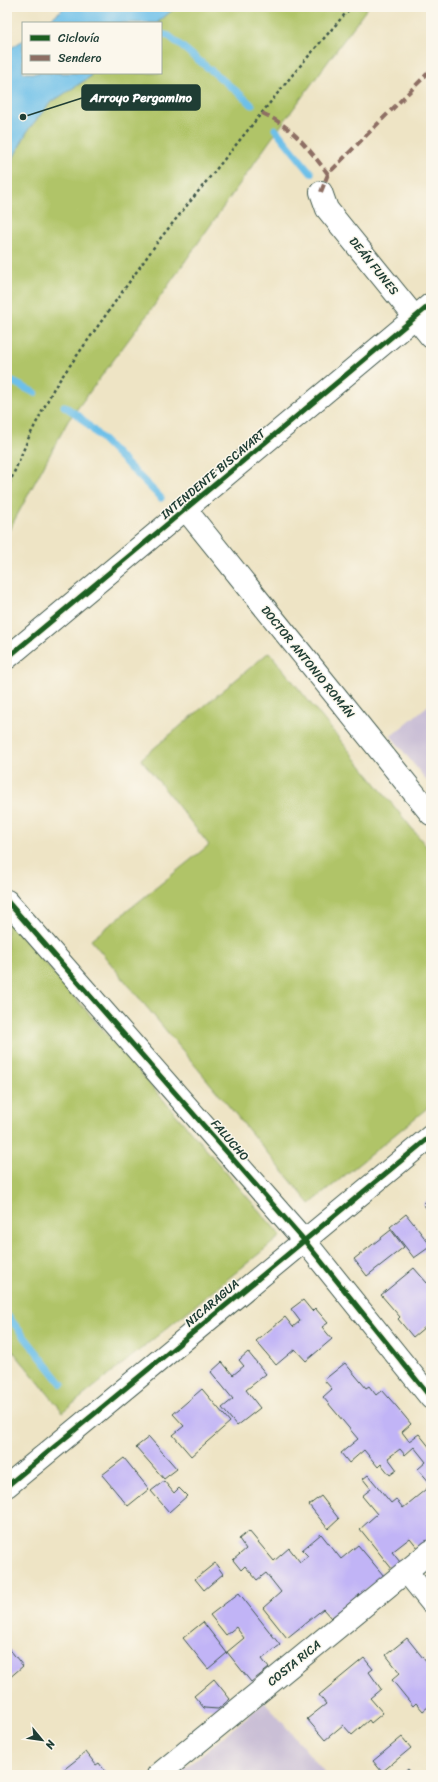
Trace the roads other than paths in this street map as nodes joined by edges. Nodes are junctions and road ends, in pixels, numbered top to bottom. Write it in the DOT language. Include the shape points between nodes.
graph roads {
  1 [pos="321,192"];
  2 [pos="423,311"];
  3 [pos="431,337"];
  4 [pos="186,510"];
  5 [pos="7,658"];
  6 [pos="431,814"];
  7 [pos="7,901"];
  8 [pos="431,1136"];
  9 [pos="304,1240"];
  10 [pos="431,1398"];
  11 [pos="7,1486"];
  12 [pos="431,1551"];
  13 [pos="406,1571"];
  14 [pos="431,1602"];
  15 [pos="158,1775"];
  1 -- 2 [label="street, DEÁN FUNES" via="328,209"];
  2 -- 3 [label="street, DEÁN FUNES"];
  2 -- 4 [label="street, INTENDENTE BISCAYART"];
  4 -- 5 [label="street, INTENDENTE BISCAYART"];
  4 -- 6 [label="street, DOCTOR ANTONIO ROMÁN"];
  7 -- 9 [label="street, FALUCHO"];
  8 -- 9 [label="street, NICARAGUA"];
  9 -- 10 [label="street, FALUCHO"];
  9 -- 11 [label="street, NICARAGUA"];
  12 -- 13 [label="street, COSTA RICA"];
  13 -- 14 [label="street"];
  13 -- 15 [label="street, COSTA RICA"];
}
